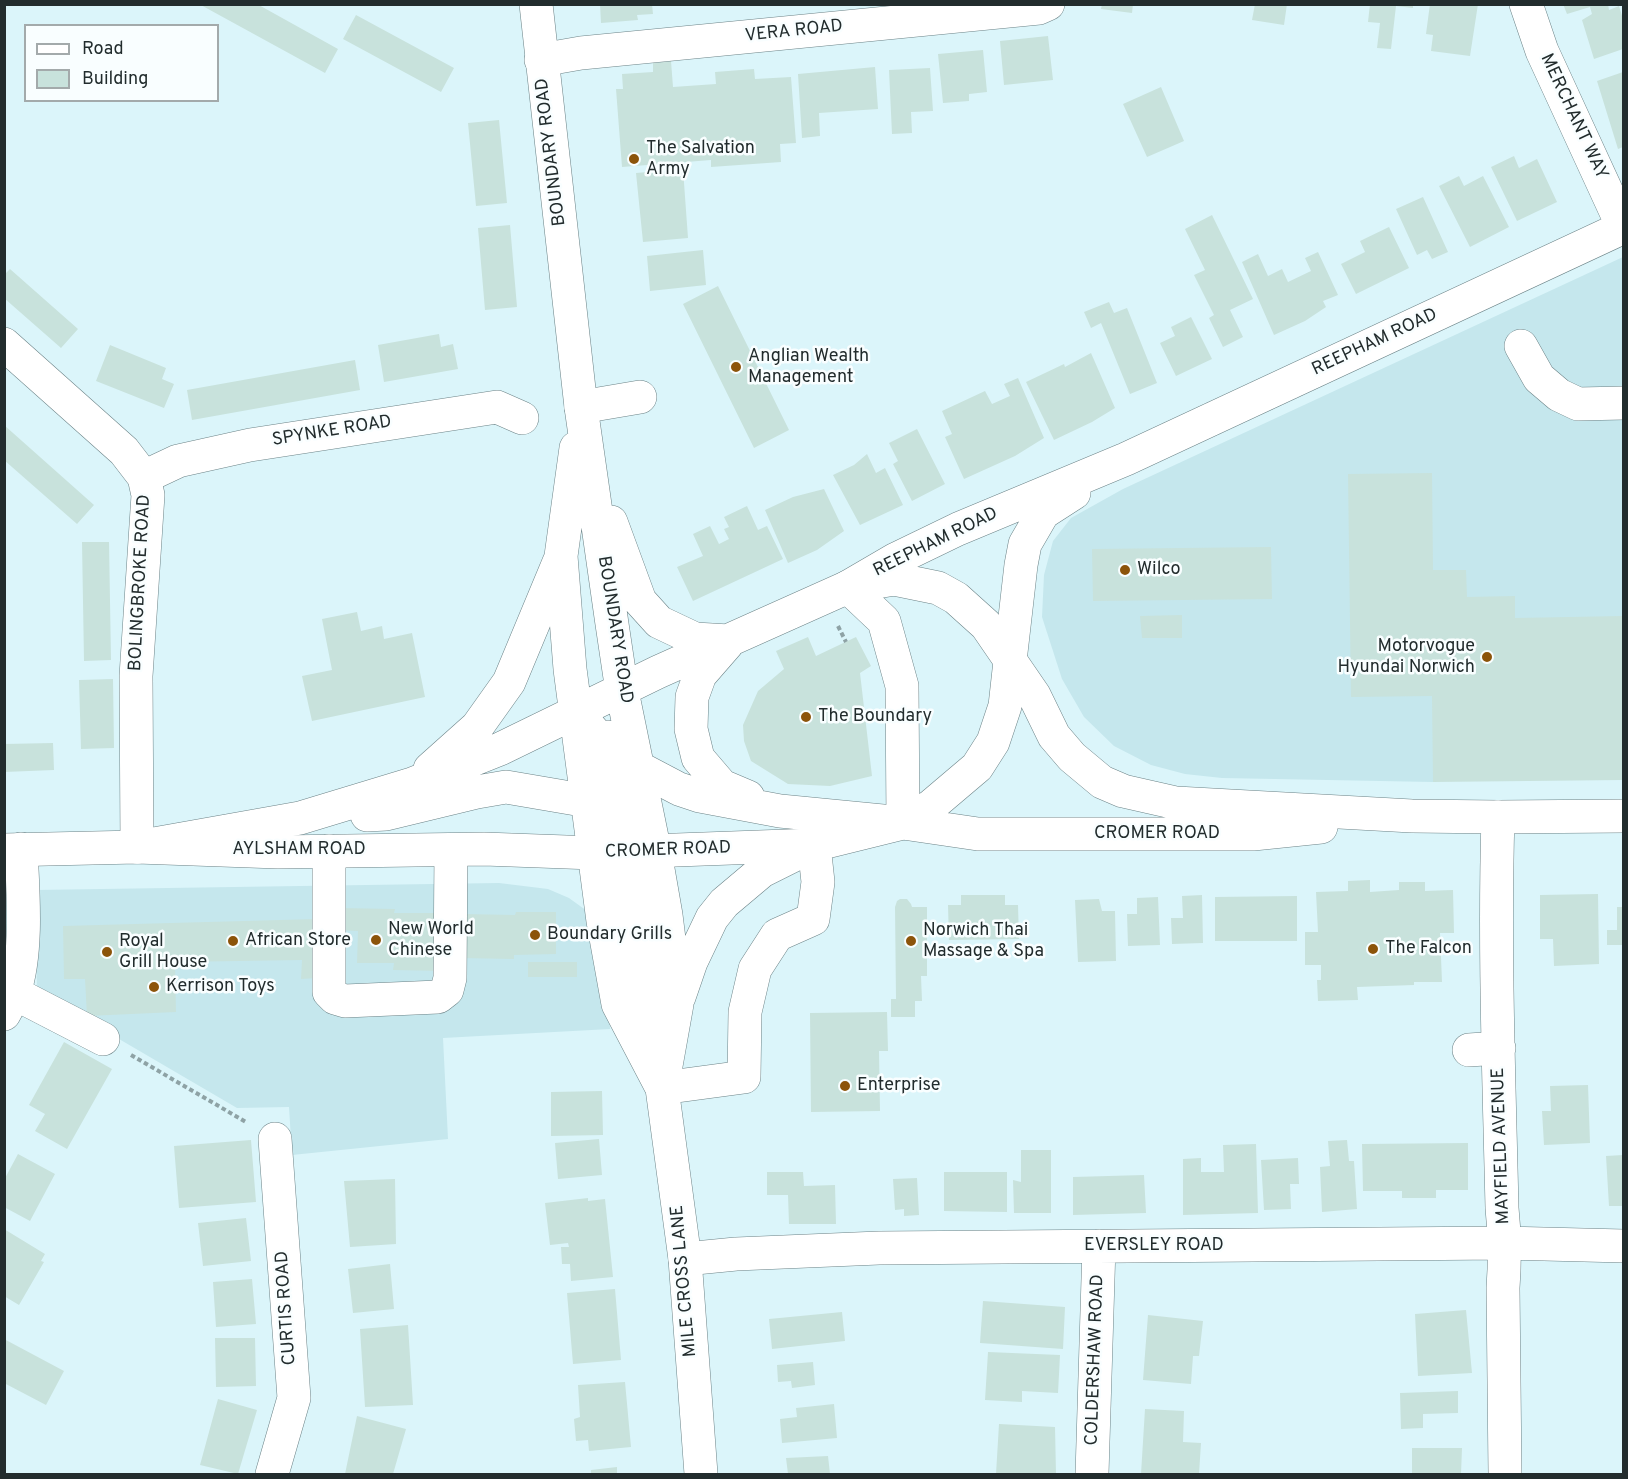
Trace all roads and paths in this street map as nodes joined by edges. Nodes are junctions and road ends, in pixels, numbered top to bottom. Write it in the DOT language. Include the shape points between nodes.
graph roads {
  1 [pos="536,4"];
  2 [pos="1048,4"];
  3 [pos="1526,4"];
  4 [pos="541,60"];
  5 [pos="1623,227"];
  6 [pos="4,344"];
  7 [pos="1521,346"];
  8 [pos="640,397"];
  9 [pos="1623,403"];
  10 [pos="581,407"];
  11 [pos="522,418"];
  12 [pos="1126,459"];
  13 [pos="144,477"];
  14 [pos="561,556"];
  15 [pos="848,588"];
  16 [pos="730,641"];
  17 [pos="1010,661"];
  18 [pos="622,691"];
  19 [pos="576,711"];
  20 [pos="610,748"];
  21 [pos="638,767"];
  22 [pos="412,784"];
  23 [pos="588,801"];
  24 [pos="780,811"];
  25 [pos="1412,816"];
  26 [pos="1623,816"];
  27 [pos="300,818"];
  28 [pos="1498,818"];
  29 [pos="903,824"];
  30 [pos="634,842"];
  31 [pos="814,845"];
  32 [pos="137,847"];
  33 [pos="13,849"];
  34 [pos="451,850"];
  35 [pos="329,851"];
  36 [pos="594,853"];
  37 [pos="9,1003"];
  38 [pos="677,1004"];
  39 [pos="103,1039"];
  40 [pos="662,1088"];
  41 [pos="275,1139"];
  42 [pos="1504,1243"];
  43 [pos="1100,1246"];
  44 [pos="1623,1246"];
  45 [pos="685,1259"];
  46 [pos="272,1474"];
  47 [pos="700,1474"];
  48 [pos="1092,1474"];
  49 [pos="1505,1474"];
  1 -- 4 [label="main road, BOUNDARY ROAD"];
  2 -- 4 [label="main road, VERA ROAD"];
  3 -- 5 [label="main road, MERCHANT WAY" via="1542,51"];
  4 -- 10 [label="main road, BOUNDARY ROAD"];
  5 -- 12 [label="main road, REEPHAM ROAD"];
  6 -- 13 [label="main road, BOLINGBROKE ROAD" via="124,451"];
  7 -- 9 [label="main road" via="1539,378 1558,395 1578,404"];
  8 -- 10 [label="main road"];
  10 -- 14 [label="main road, BOUNDARY ROAD"];
  10 -- 16 [label="main road, BOUNDARY ROAD" via="602,497 640,601 659,622 695,639"];
  10 -- 18 [label="main road, BOUNDARY ROAD"];
  11 -- 13 [label="main road, SPYNKE ROAD" via="497,407 273,441 178,461"];
  12 -- 15 [label="main road, REEPHAM ROAD" via="958,529"];
  12 -- 17 [label="main road, REEPHAM ROAD" via="1043,513 1025,544"];
  13 -- 32 [label="main road, BOLINGBROKE ROAD" via="148,495 136,676"];
  14 -- 19 [label="main road, BOUNDARY ROAD"];
  14 -- 22 [label="main road" via="509,682 477,727"];
  15 -- 16 [label="main road, REEPHAM ROAD"];
  15 -- 17 [label="main road, REEPHAM ROAD" via="894,579 938,588 956,598 986,625"];
  15 -- 29 [label="main road" via="884,621 902,686"];
  16 -- 18 [label="main road"];
  16 -- 24 [label="main road, REEPHAM ROAD" via="700,675 692,697 691,729 698,758 722,786"];
  17 -- 25 [label="main road, CROMER ROAD" via="1034,695 1054,736 1072,757 1102,782 1123,791 1176,803"];
  17 -- 29 [label="main road, REEPHAM ROAD" via="1005,706 993,742 977,767"];
  18 -- 19 [label="main road"];
  18 -- 20 [label="main road" via="606,726"];
  18 -- 21 [label="main road, BOUNDARY ROAD"];
  19 -- 20 [label="main road, CROMER ROAD"];
  19 -- 22 [label="main road" via="500,749"];
  19 -- 23 [label="main road, BOUNDARY ROAD"];
  20 -- 21 [label="main road, CROMER ROAD"];
  20 -- 30 [label="main road"];
  21 -- 24 [label="main road, CROMER ROAD" via="679,789"];
  21 -- 30 [label="main road, BOUNDARY ROAD"];
  22 -- 27 [label="main road"];
  23 -- 27 [label="main road" via="506,787 387,814"];
  23 -- 30 [label="main road"];
  23 -- 36 [label="main road, BOUNDARY ROAD"];
  24 -- 29 [label="main road, CROMER ROAD"];
  25 -- 28 [label="main road, CROMER ROAD"];
  25 -- 29 [label="main road, CROMER ROAD" via="1253,834 978,834"];
  26 -- 28 [label="main road, CROMER ROAD"];
  27 -- 32 [label="main road"];
  28 -- 42 [label="main road, MAYFIELD AVENUE" via="1484,1049"];
  29 -- 31 [label="main road, CROMER ROAD"];
  30 -- 31 [label="main road, CROMER ROAD"];
  30 -- 36 [label="main road, CROMER ROAD"];
  30 -- 38 [label="main road, MILE CROSS LANE" via="666,915"];
  30 -- 40 [label="main road" via="638,937"];
  31 -- 38 [label="main road, CROMER ROAD" via="762,871 724,903 712,918 691,962"];
  31 -- 40 [label="main road" via="818,882 813,919 777,935 755,969 745,1012 744,1077"];
  32 -- 33 [label="main road, AYLSHAM ROAD"];
  32 -- 35 [label="main road, AYLSHAM ROAD"];
  33 -- 37 [label="main road" via="24,912 21,961"];
  34 -- 35 [label="main road, AYLSHAM ROAD"];
  34 -- 35 [label="main road" via="447,990 438,997 345,1001 329,993"];
  34 -- 36 [label="main road, AYLSHAM ROAD"];
  36 -- 40 [label="main road, MILE CROSS LANE" via="612,991"];
  37 -- 39 [label="main road"];
  38 -- 40 [label="main road, MILE CROSS LANE"];
  39 -- 41 [label="path"];
  40 -- 45 [label="main road, MILE CROSS LANE"];
  41 -- 46 [label="main road, CURTIS ROAD" via="294,1398"];
  42 -- 43 [label="main road, EVERSLEY ROAD"];
  42 -- 44 [label="main road, EVERSLEY ROAD"];
  42 -- 49 [label="main road, MAYFIELD AVENUE"];
  43 -- 45 [label="main road, EVERSLEY ROAD" via="849,1248"];
  43 -- 48 [label="main road, COLDERSHAW ROAD"];
  45 -- 47 [label="main road, MILE CROSS LANE"];
}
